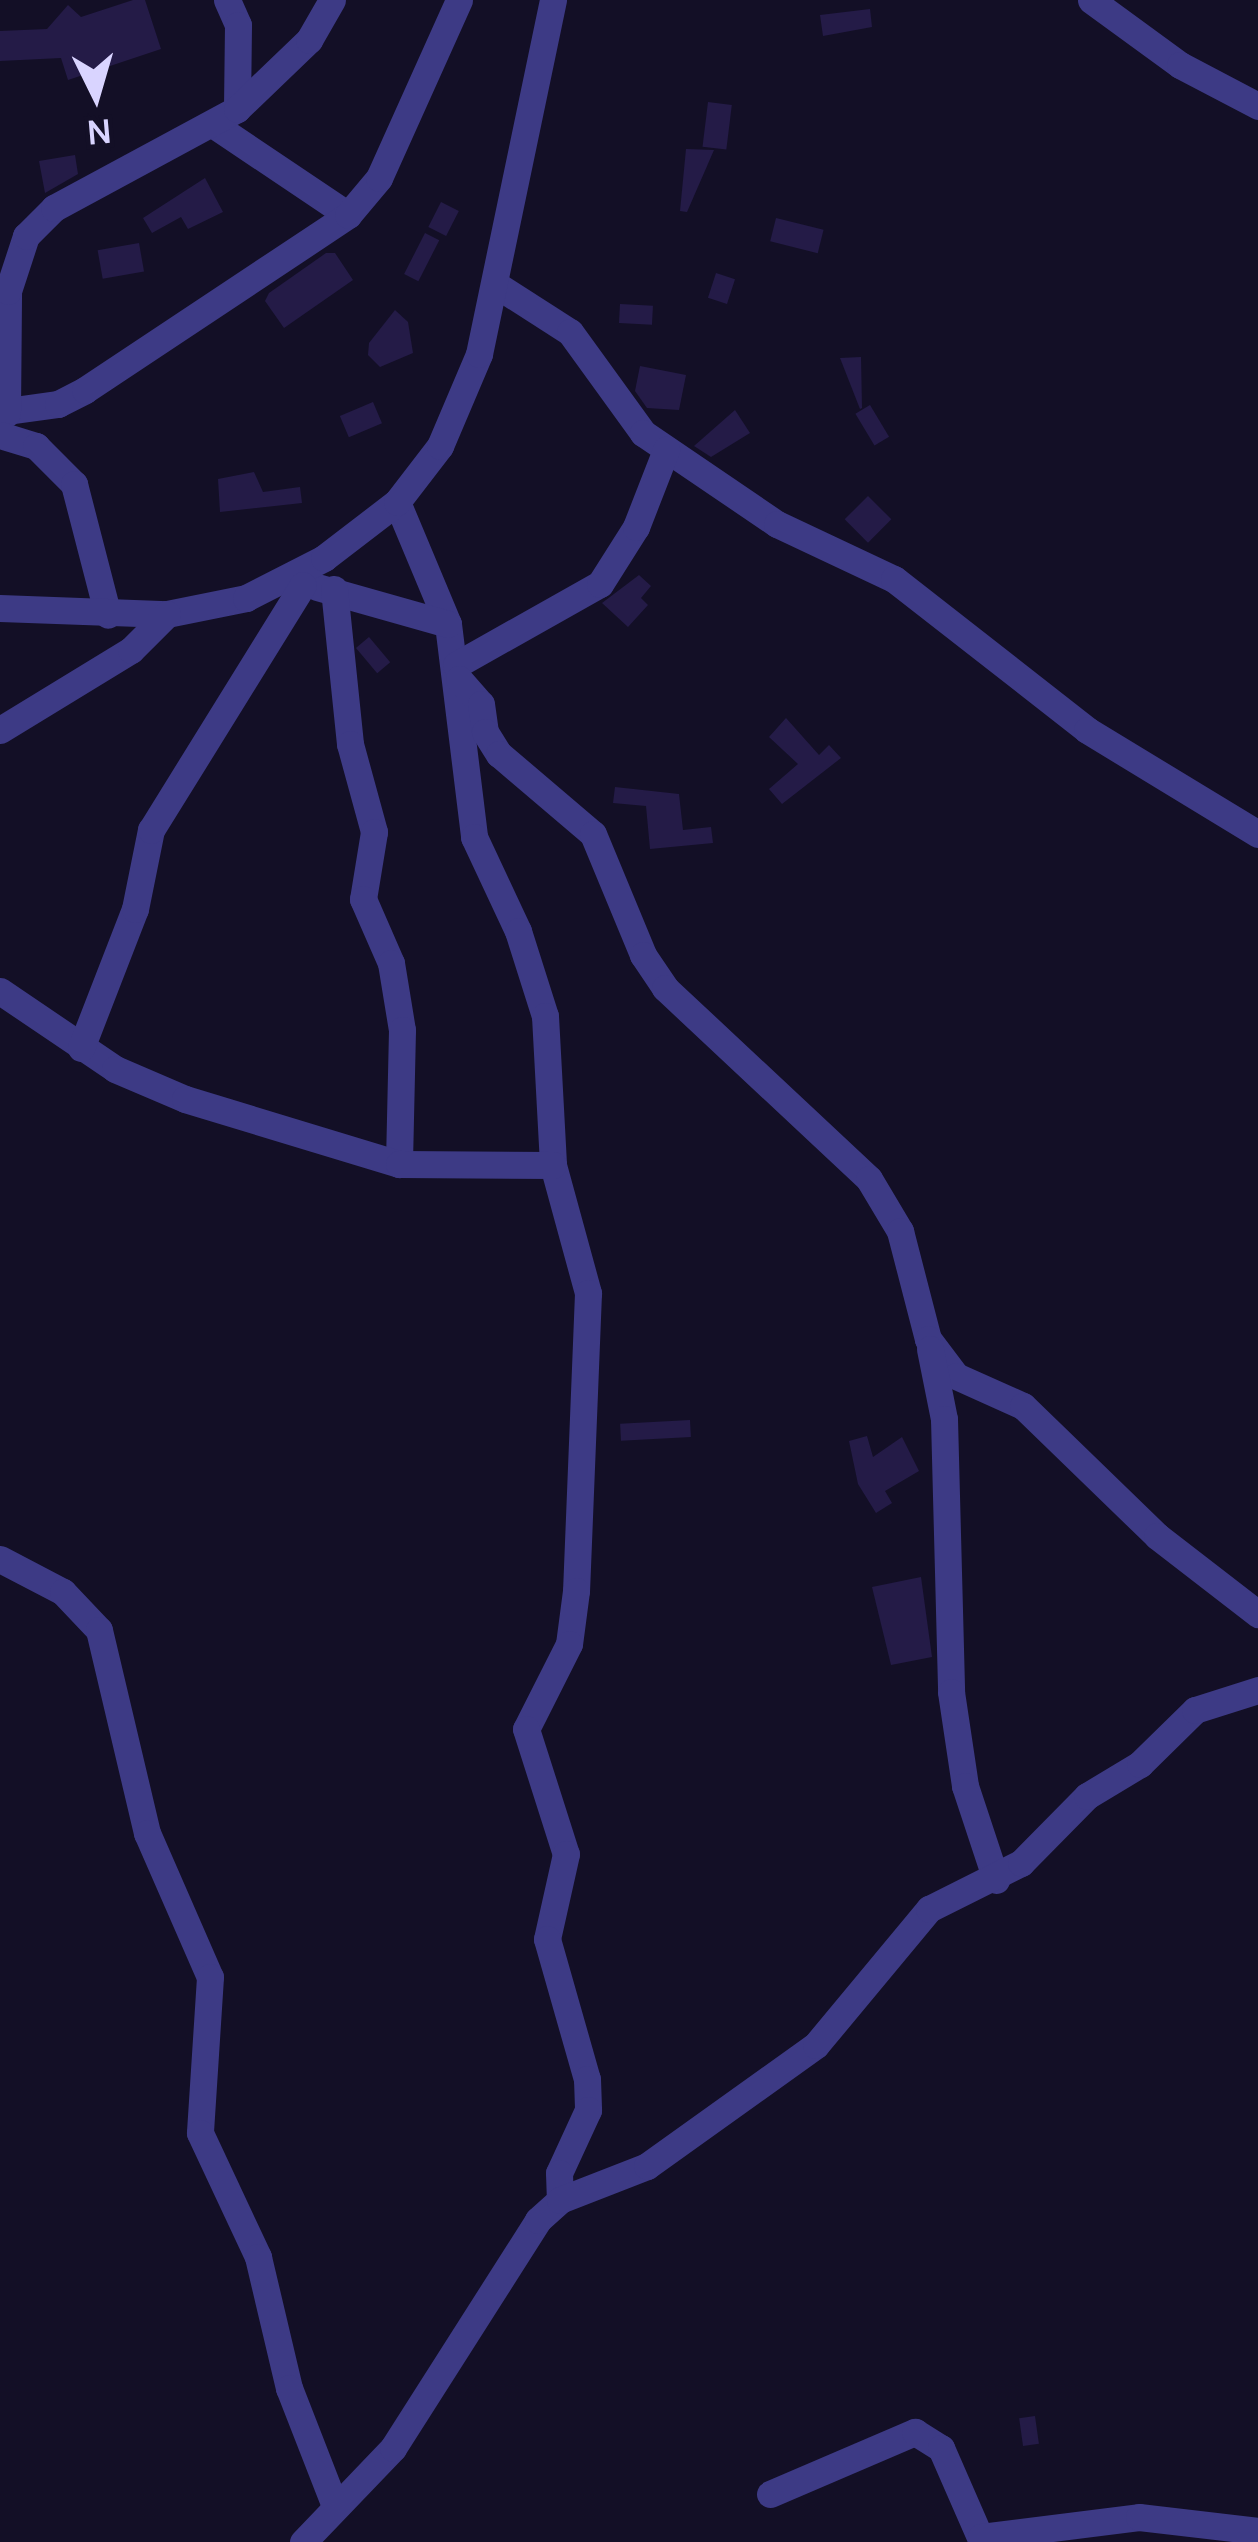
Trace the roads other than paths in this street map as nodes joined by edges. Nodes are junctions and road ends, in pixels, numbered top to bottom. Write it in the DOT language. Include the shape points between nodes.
graph roads {
  1 [pos="226,0"];
  2 [pos="332,0"];
  3 [pos="459,0"];
  4 [pos="553,0"];
  5 [pos="1091,0"];
  6 [pos="1258,106"];
  7 [pos="225,117"];
  8 [pos="348,215"];
  9 [pos="498,286"];
  10 [pos="2,420"];
  11 [pos="666,450"];
  12 [pos="398,502"];
  13 [pos="290,584"];
  14 [pos="334,589"];
  15 [pos="0,608"];
  16 [pos="166,614"];
  17 [pos="108,615"];
  18 [pos="448,624"];
  19 [pos="458,672"];
  20 [pos="0,730"];
  21 [pos="1258,834"];
  22 [pos="0,991"];
  23 [pos="81,1048"];
  24 [pos="398,1164"];
  25 [pos="553,1165"];
  26 [pos="928,1339"];
  27 [pos="0,1558"];
  28 [pos="1258,1614"];
  29 [pos="1258,1690"];
  30 [pos="996,1880"];
  31 [pos="560,2200"];
  32 [pos="770,2494"];
  33 [pos="335,2506"];
  34 [pos="1258,2530"];
  35 [pos="981,2540"];
  36 [pos="303,2542"];
  1 -- 7 [label="street" via="238,25"];
  2 -- 7 [label="street" via="309,40"];
  3 -- 8 [label="street" via="380,178"];
  4 -- 9 [label="street"];
  5 -- 6 [label="street" via="1180,65"];
  7 -- 8 [label="street"];
  7 -- 10 [label="street" via="54,208 26,236 8,291"];
  8 -- 10 [label="street" via="85,390"];
  9 -- 11 [label="street" via="570,332 627,417"];
  9 -- 12 [label="street" via="440,446"];
  10 -- 17 [label="street" via="74,484"];
  11 -- 19 [label="street" via="636,526 599,584"];
  11 -- 21 [label="street" via="777,524 894,579 1087,730"];
  12 -- 13 [label="street"];
  12 -- 18 [label="street"];
  13 -- 14 [label="street"];
  13 -- 16 [label="street"];
  13 -- 23 [label="street" via="151,830 135,909"];
  14 -- 18 [label="street"];
  14 -- 24 [label="street" via="350,744 374,832 363,899 392,963 402,1030"];
  15 -- 17 [label="street"];
  16 -- 17 [label="street"];
  16 -- 20 [label="street" via="115,661"];
  18 -- 19 [label="street"];
  19 -- 25 [label="street" via="474,837 545,1016"];
  19 -- 26 [label="street" via="481,704 499,754 593,834 665,988 869,1179 901,1232"];
  22 -- 23 [label="street"];
  23 -- 24 [label="street" via="151,1088"];
  24 -- 25 [label="street"];
  25 -- 31 [label="street" via="578,1246 589,1342 568,1644 526,1730 566,1854 547,1939 587,2079 588,2110 559,2173"];
  26 -- 28 [label="street" via="956,1376 1023,1406 1157,1536"];
  26 -- 30 [label="street" via="944,1419 950,1692 965,1786"];
  27 -- 33 [label="street" via="80,1606 105,1647 147,1833 210,1976 200,2133 258,2257 289,2388"];
  29 -- 30 [label="street" via="1174,1726"];
  30 -- 31 [label="street" via="905,1928 868,1989 816,2045 647,2166"];
  31 -- 33 [label="street" via="538,2220 393,2448"];
  32 -- 35 [label="street" via="915,2432 941,2448"];
  33 -- 36 [label="street"];
  34 -- 35 [label="street" via="1139,2517"];
}
